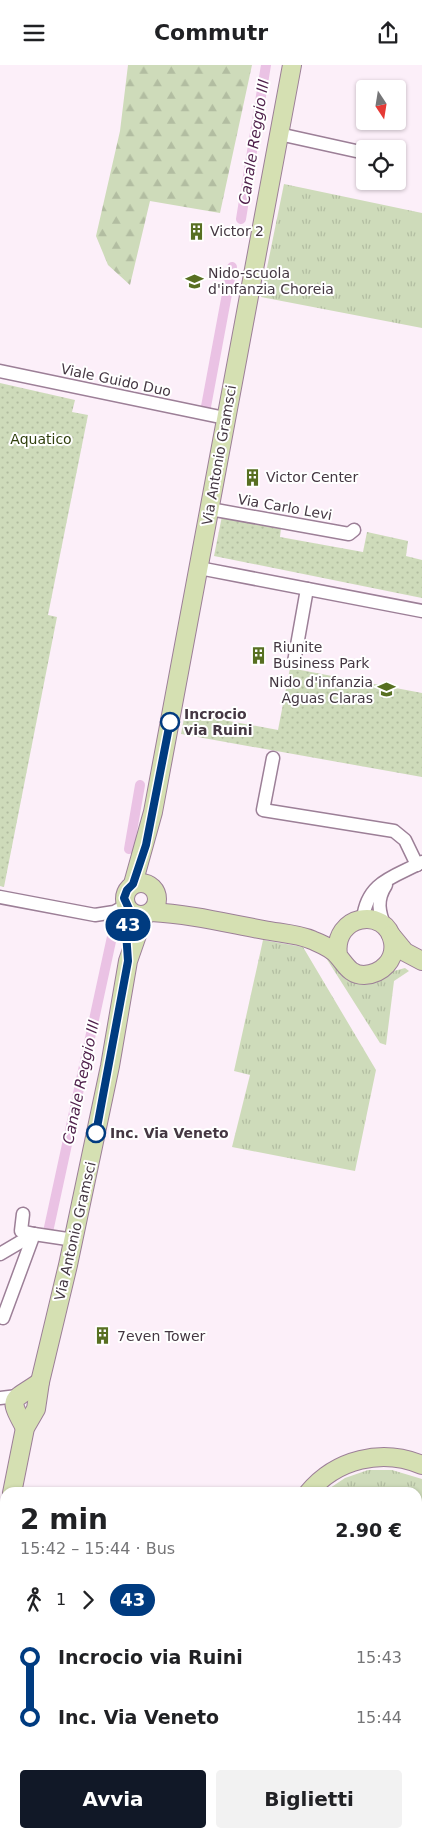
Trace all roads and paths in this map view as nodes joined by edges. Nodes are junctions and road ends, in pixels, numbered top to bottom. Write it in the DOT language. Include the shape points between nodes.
graph roads {
  1 [pos="292,65"];
  2 [pos="279,134"];
  3 [pos="356,151"];
  4 [pos="0,371"];
  5 [pos="225,418"];
  6 [pos="210,509"];
  7 [pos="354,531"];
  8 [pos="199,568"];
  9 [pos="308,589"];
  10 [pos="422,611"];
  11 [pos="294,662"];
  12 [pos="273,758"];
  13 [pos="420,863"];
  14 [pos="394,874"];
  15 [pos="0,897"];
  16 [pos="139,901"];
  17 [pos="364,919"];
  18 [pos="344,928"];
  19 [pos="388,931"];
  20 [pos="309,939"];
  21 [pos="338,955"];
  22 [pos="422,960"];
  23 [pos="390,961"];
  24 [pos="23,1215"];
  25 [pos="34,1234"];
  26 [pos="74,1240"];
  27 [pos="0,1254"];
  28 [pos="3,1318"];
  29 [pos="19,1406"];
  30 [pos="422,1450"];
  31 [pos="385,1457"];
  32 [pos="422,1465"];
  33 [pos="12,1487"];
  34 [pos="314,1487"];
  1 -- 2 [label="street, Via Antonio Gramsci"];
  2 -- 3 [label="street"];
  2 -- 5 [label="street, Via Antonio Gramsci"];
  4 -- 5 [label="street, Viale Guido Duo"];
  5 -- 6 [label="street, Via Antonio Gramsci"];
  6 -- 7 [label="street, Via Carlo Levi" via="349,534"];
  6 -- 8 [label="street, Via Antonio Gramsci"];
  8 -- 9 [label="street"];
  8 -- 16 [label="street, Via Antonio Gramsci" via="146,845"];
  9 -- 10 [label="street"];
  9 -- 11 [label="street"];
  12 -- 13 [label="street" via="263,810 394,831 405,840"];
  13 -- 14 [label="street"];
  14 -- 17 [label="street" via="379,884"];
  14 -- 19 [label="street" via="380,893 379,911"];
  15 -- 16 [label="street" via="95,915"];
  16 -- 20 [label="street"];
  16 -- 26 [label="street, Via Antonio Gramsci" via="110,1066"];
  17 -- 18 [label="street"];
  17 -- 19 [label="street" via="371,919"];
  18 -- 20 [label="street"];
  18 -- 21 [label="street" via="338,941"];
  19 -- 22 [label="street" via="404,952"];
  19 -- 23 [label="street" via="393,953"];
  20 -- 21 [label="street"];
  21 -- 23 [label="street" via="343,965 362,975 378,972"];
  22 -- 23 [label="street"];
  24 -- 25 [label="street" via="21,1231"];
  25 -- 26 [label="street"];
  25 -- 27 [label="street"];
  25 -- 28 [label="street"];
  26 -- 29 [label="street, Via Antonio Gramsci" via="40,1382"];
  29 -- 33 [label="street, Via Antonio Gramsci"];
  30 -- 31 [label="street"];
  31 -- 32 [label="street"];
  31 -- 34 [label="street" via="354,1461 339,1467"];
}
